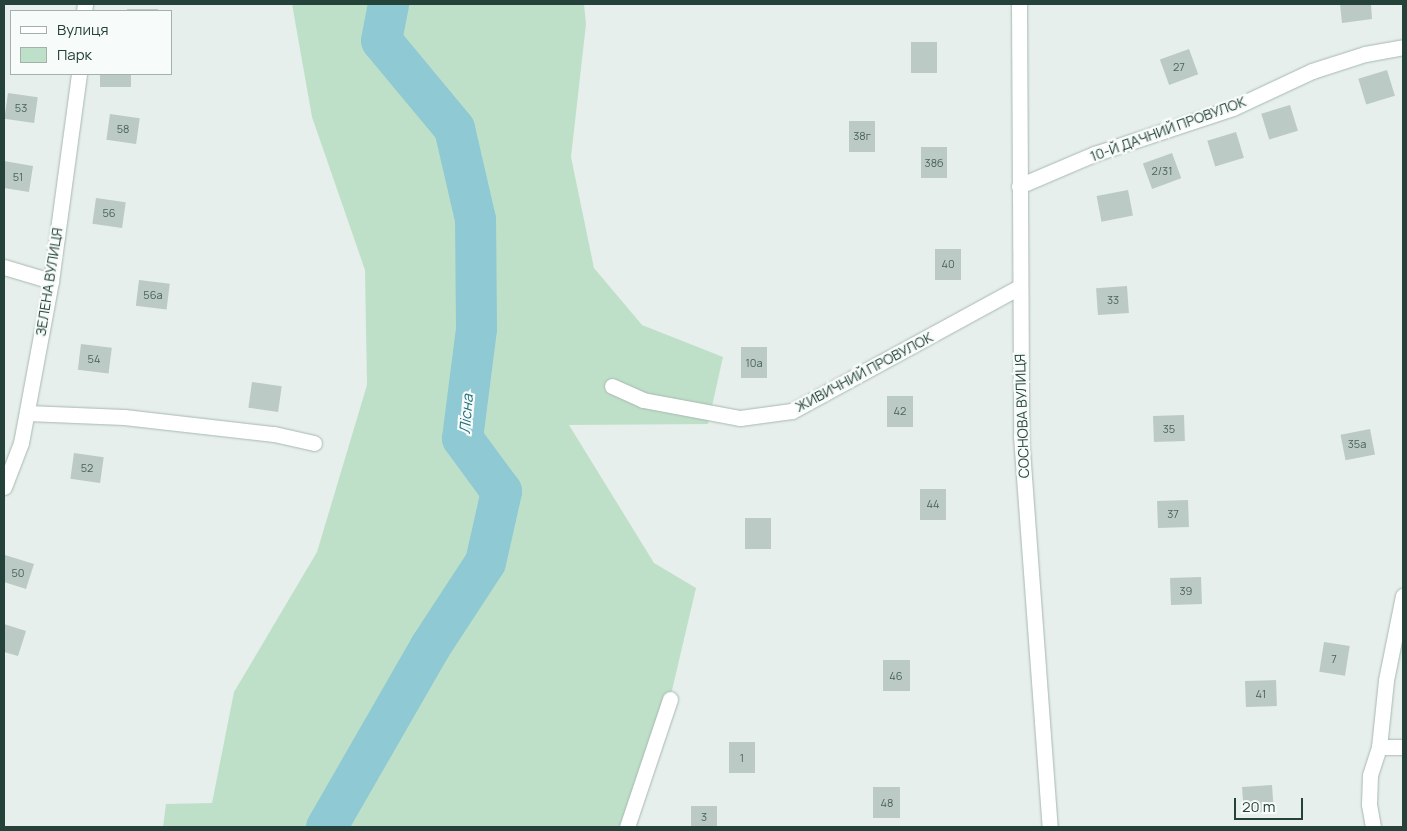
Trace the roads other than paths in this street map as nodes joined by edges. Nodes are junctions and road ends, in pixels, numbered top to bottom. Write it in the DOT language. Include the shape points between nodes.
graph roads {
  1 [pos="1019,4"];
  2 [pos="1403,46"];
  3 [pos="79,75"];
  4 [pos="1019,186"];
  5 [pos="4,267"];
  6 [pos="51,282"];
  7 [pos="1019,287"];
  8 [pos="612,386"];
  9 [pos="27,413"];
  10 [pos="314,443"];
  11 [pos="4,487"];
  12 [pos="1403,596"];
  13 [pos="670,699"];
  14 [pos="1378,747"];
  15 [pos="1403,747"];
  16 [pos="627,827"];
  17 [pos="1050,827"];
  18 [pos="1373,827"];
  1 -- 4 [label="street, СОСНОВА ВУЛИЦЯ"];
  2 -- 4 [label="street, 10-Й ДАЧНИЙ ПРОВУЛОК" via="1312,71 1233,108 1094,154"];
  3 -- 6 [label="street, ЗЕЛЕНА ВУЛИЦЯ"];
  4 -- 7 [label="street, СОСНОВА ВУЛИЦЯ"];
  5 -- 6 [label="street"];
  6 -- 9 [label="street, ЗЕЛЕНА ВУЛИЦЯ"];
  7 -- 8 [label="street, ЖИВИЧНИЙ ПРОВУЛОК" via="792,411 740,418 643,400"];
  7 -- 17 [label="street, СОСНОВА ВУЛИЦЯ" via="1021,444"];
  9 -- 10 [label="street" via="124,417 274,434"];
  9 -- 11 [label="street, ЗЕЛЕНА ВУЛИЦЯ" via="21,443"];
  12 -- 14 [label="street" via="1386,680"];
  13 -- 16 [label="street"];
  14 -- 15 [label="street"];
  14 -- 18 [label="street" via="1370,775 1369,804"];
}
